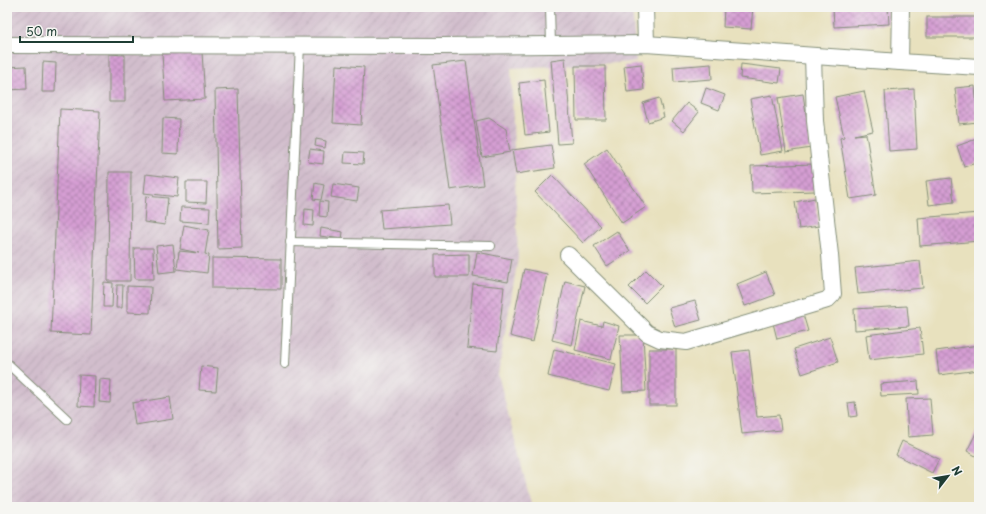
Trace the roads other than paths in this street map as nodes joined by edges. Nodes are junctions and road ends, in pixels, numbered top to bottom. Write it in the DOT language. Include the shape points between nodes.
graph roads {
  1 [pos="550,7"];
  2 [pos="644,7"];
  3 [pos="901,7"];
  4 [pos="646,44"];
  5 [pos="7,45"];
  6 [pos="300,45"];
  7 [pos="551,45"];
  8 [pos="813,56"];
  9 [pos="900,62"];
  10 [pos="978,71"];
  11 [pos="290,242"];
  12 [pos="490,246"];
  13 [pos="568,255"];
  14 [pos="7,363"];
  15 [pos="285,364"];
  16 [pos="67,419"];
  1 -- 7 [label="lane"];
  2 -- 4 [label="street"];
  3 -- 9 [label="street"];
  4 -- 7 [label="street"];
  4 -- 8 [label="street"];
  5 -- 6 [label="street"];
  6 -- 7 [label="street"];
  6 -- 11 [label="lane"];
  8 -- 9 [label="street"];
  8 -- 13 [label="street" via="815,121 833,294 827,300 686,342 660,339 647,333"];
  9 -- 10 [label="street"];
  11 -- 12 [label="lane"];
  11 -- 15 [label="lane"];
  14 -- 16 [label="lane"];
}
